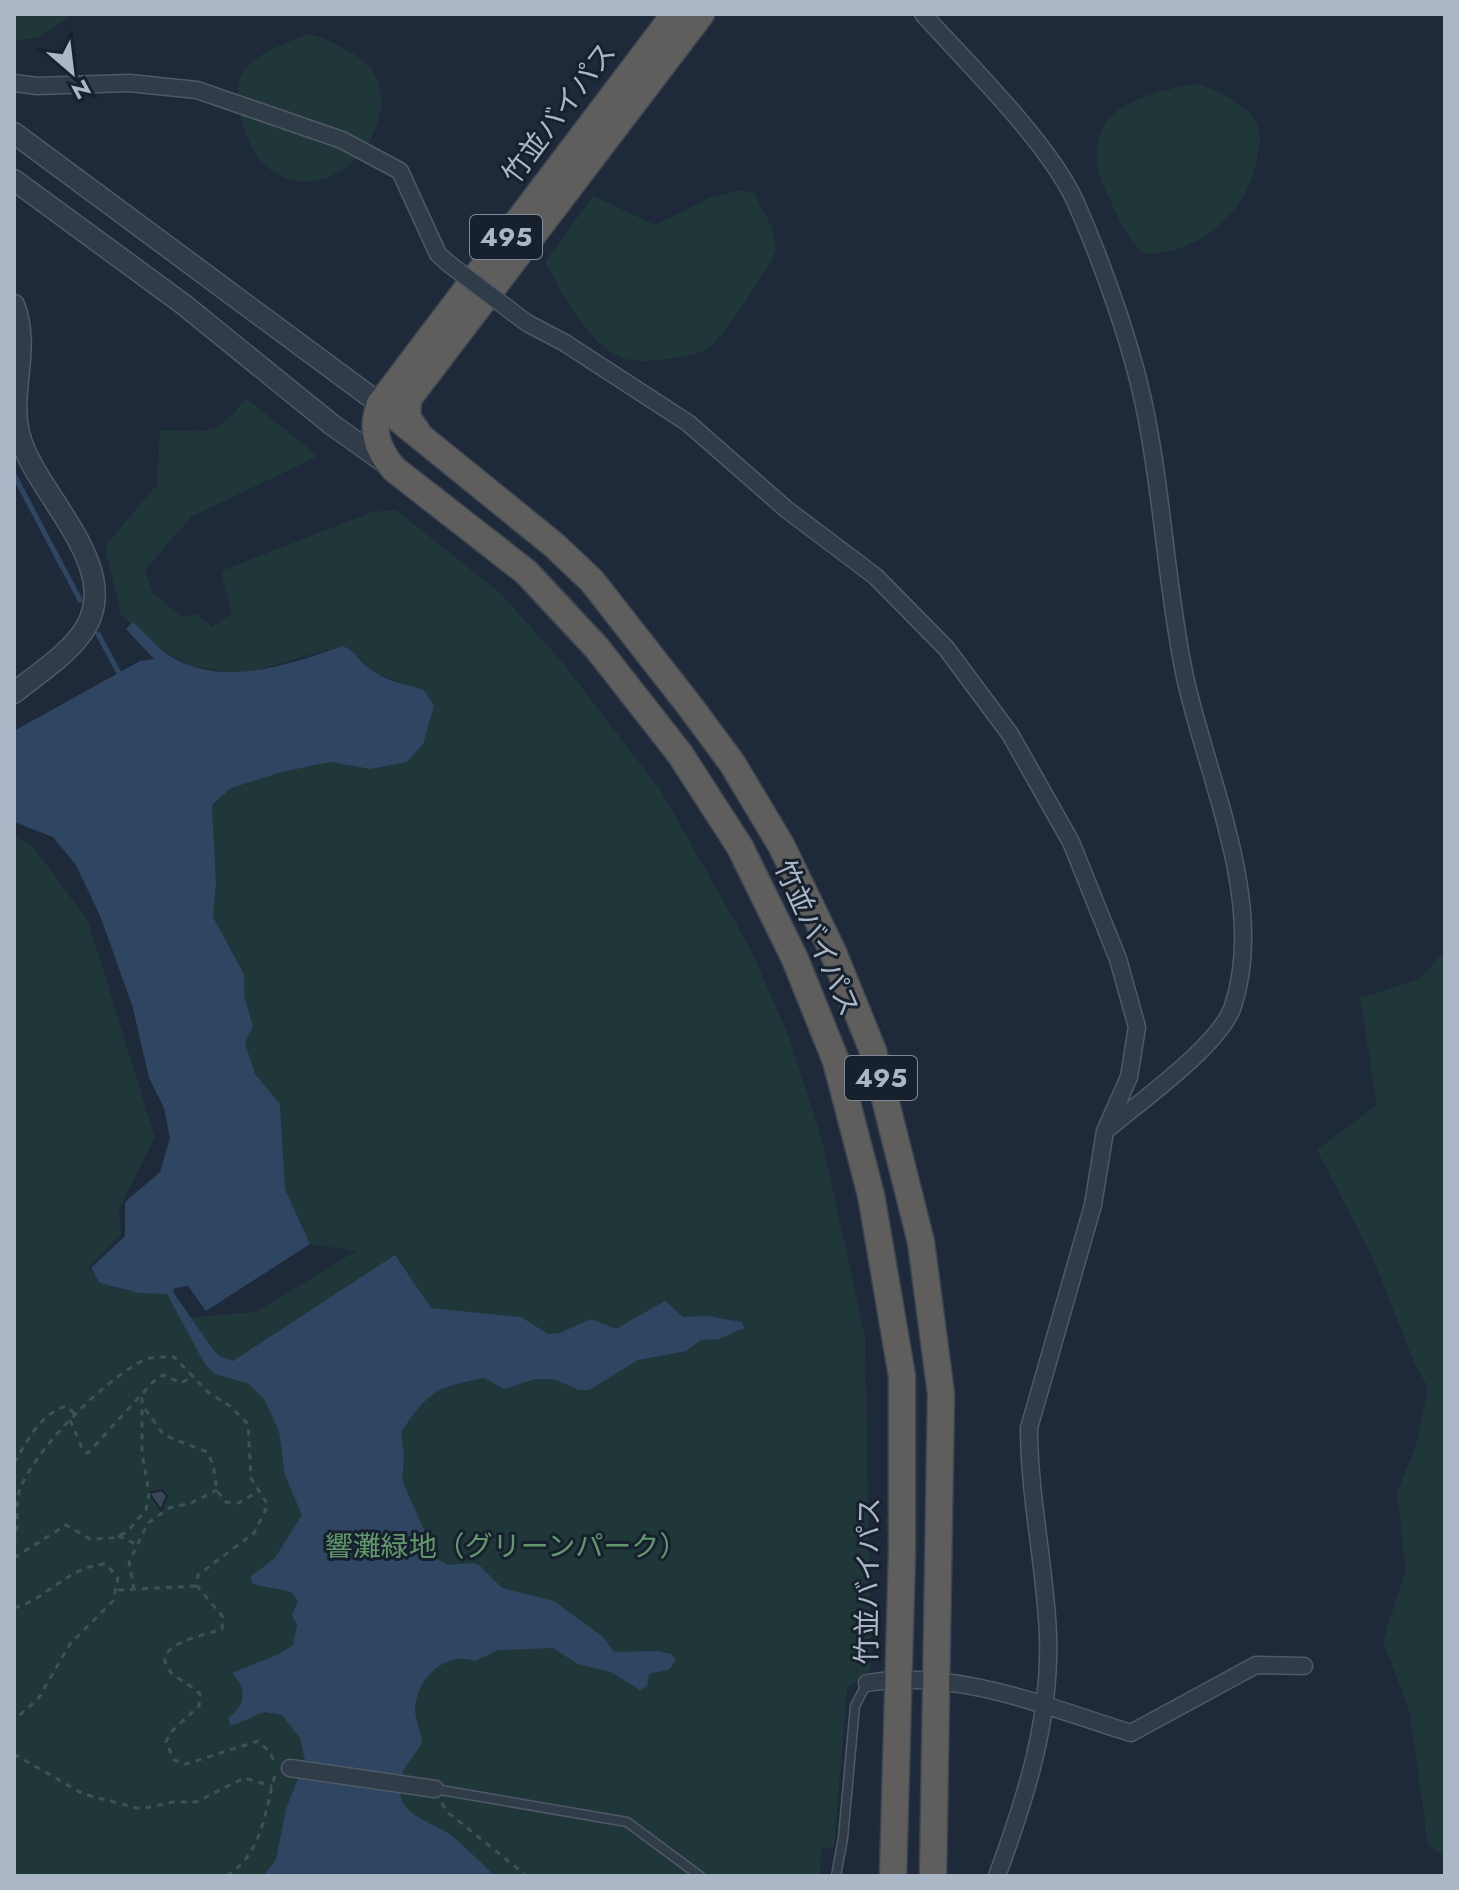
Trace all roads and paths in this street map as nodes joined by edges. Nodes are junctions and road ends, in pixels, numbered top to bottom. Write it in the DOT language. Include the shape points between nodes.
graph roads {
  1 [pos="675,14"];
  2 [pos="701,14"];
  3 [pos="923,14"];
  4 [pos="14,83"];
  5 [pos="14,133"];
  6 [pos="14,180"];
  7 [pos="14,305"];
  8 [pos="390,408"];
  9 [pos="348,436"];
  10 [pos="394,469"];
  11 [pos="14,693"];
  12 [pos="1105,1131"];
  13 [pos="194,1376"];
  14 [pos="142,1392"];
  15 [pos="143,1408"];
  16 [pos="76,1415"];
  17 [pos="70,1420"];
  18 [pos="14,1463"];
  19 [pos="217,1490"];
  20 [pos="260,1491"];
  21 [pos="17,1517"];
  22 [pos="118,1536"];
  23 [pos="14,1543"];
  24 [pos="137,1545"];
  25 [pos="14,1558"];
  26 [pos="197,1586"];
  27 [pos="118,1590"];
  28 [pos="134,1590"];
  29 [pos="14,1608"];
  30 [pos="1304,1666"];
  31 [pos="898,1678"];
  32 [pos="936,1679"];
  33 [pos="867,1683"];
  34 [pos="1045,1707"];
  35 [pos="14,1720"];
  36 [pos="14,1754"];
  37 [pos="290,1768"];
  38 [pos="272,1786"];
  39 [pos="435,1789"];
  40 [pos="227,1876"];
  41 [pos="527,1876"];
  42 [pos="700,1876"];
  43 [pos="836,1876"];
  44 [pos="893,1876"];
  45 [pos="933,1876"];
  46 [pos="997,1876"];
  1 -- 8 [label="highway, 竹並バイパス / 495"];
  2 -- 8 [label="highway, 竹並バイパス / 495"];
  3 -- 12 [label="street" via="1045,154 1075,201 1105,284 1144,403 1185,674 1239,890 1244,935 1232,1010 1215,1037"];
  4 -- 12 [label="street, bridge" via="129,83 197,90 342,140 400,171 438,254 449,264 527,323 688,423 786,509 875,576 946,648 1010,734 1071,842 1118,959 1137,1027 1129,1077"];
  5 -- 8 [label="street"];
  6 -- 9 [label="street" via="183,304"];
  7 -- 11 [label="street" via="23,338 19,432 94,577 94,606 86,628"];
  8 -- 9 [label="street"];
  8 -- 10 [label="highway, 竹並バイパス / 495" via="383,456"];
  8 -- 32 [label="highway, 竹並バイパス / 495" via="407,417 420,436 592,581 732,763 781,845 833,952 873,1051 921,1242 941,1394"];
  9 -- 10 [label="street"];
  10 -- 31 [label="highway, 竹並バイパス / 495" via="526,572 597,648 680,754 740,847 795,959 836,1061 871,1195 902,1376"];
  12 -- 34 [label="street" via="1093,1205 1029,1428 1048,1634"];
  13 -- 14 [label="path" via="181,1383 163,1375"];
  13 -- 16 [label="path" via="174,1357 144,1360"];
  13 -- 20 [label="path" via="248,1424 251,1478"];
  14 -- 15 [label="path"];
  14 -- 17 [label="path" via="88,1453"];
  15 -- 19 [label="path" via="164,1435 207,1452"];
  15 -- 22 [label="path" via="148,1504"];
  16 -- 17 [label="path"];
  16 -- 18 [label="path" via="66,1406 54,1410 40,1421"];
  17 -- 21 [label="path" via="30,1468 18,1492"];
  19 -- 20 [label="path" via="235,1504"];
  19 -- 24 [label="path" via="159,1514"];
  20 -- 26 [label="path" via="268,1505 254,1533 204,1567"];
  21 -- 23 [label="path"];
  22 -- 24 [label="path"];
  22 -- 25 [label="path" via="90,1539 66,1525"];
  24 -- 28 [label="path" via="129,1562"];
  26 -- 28 [label="path"];
  26 -- 38 [label="path" via="223,1617 222,1629 168,1650 169,1671 200,1694 199,1706 166,1742 174,1760 186,1764 258,1741 277,1769"];
  27 -- 28 [label="path"];
  27 -- 29 [label="path" via="114,1570 106,1564 90,1565 72,1572 36,1601"];
  27 -- 35 [label="path" via="106,1610 70,1644 38,1699"];
  30 -- 34 [label="street" via="1256,1665 1131,1733"];
  31 -- 32 [label="street"];
  31 -- 33 [label="street"];
  31 -- 44 [label="highway, 竹並バイパス / 495"];
  32 -- 34 [label="street"];
  32 -- 45 [label="highway, 竹並バイパス / 495"];
  33 -- 43 [label="lane" via="855,1706"];
  34 -- 46 [label="street" via="1035,1765"];
  36 -- 38 [label="path" via="83,1794 141,1809 196,1802 244,1778"];
  37 -- 39 [label="street"];
  38 -- 40 [label="path" via="257,1844 247,1862"];
  39 -- 41 [label="path" via="446,1811"];
  39 -- 42 [label="lane" via="627,1822"];
}
